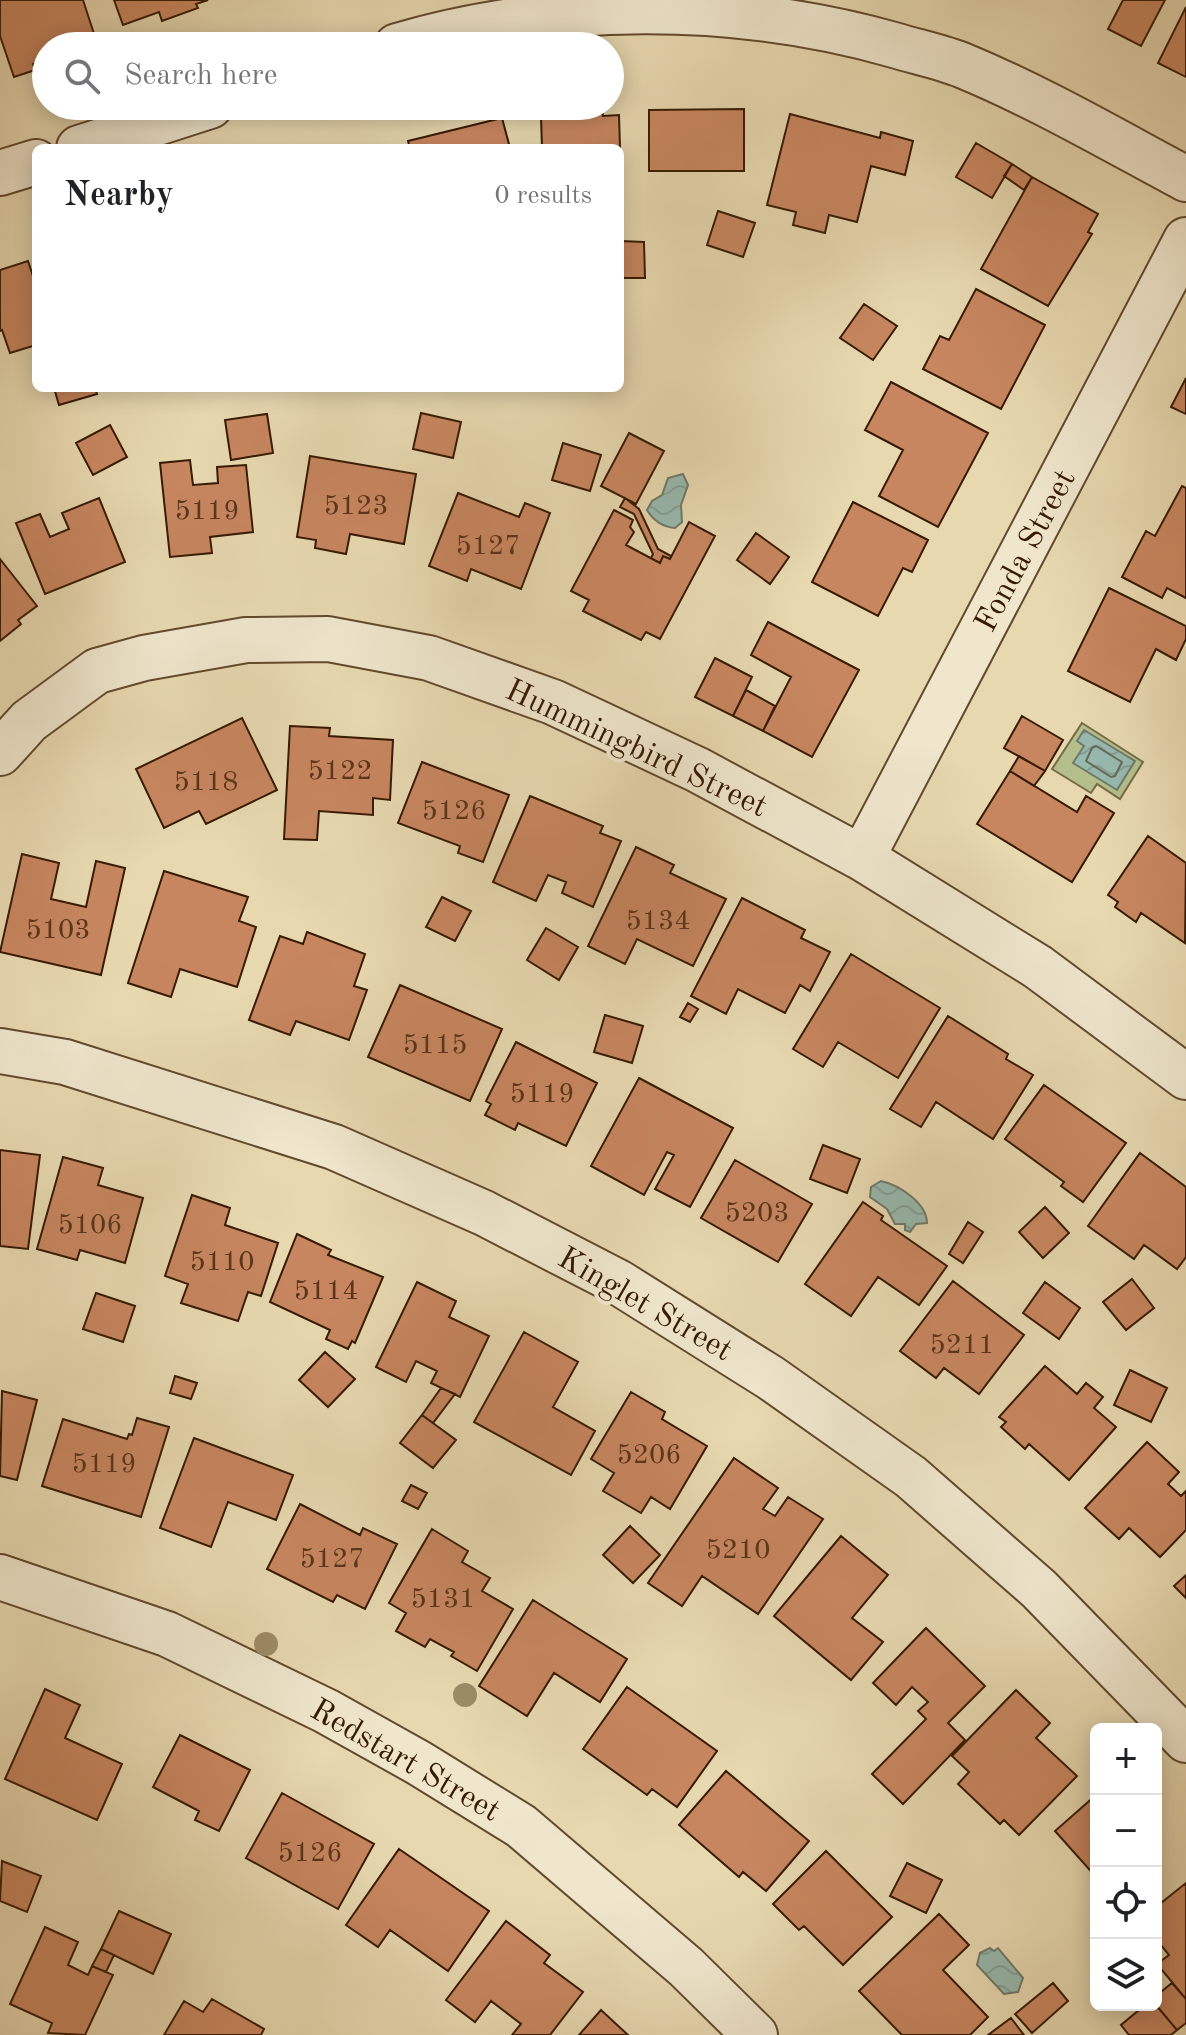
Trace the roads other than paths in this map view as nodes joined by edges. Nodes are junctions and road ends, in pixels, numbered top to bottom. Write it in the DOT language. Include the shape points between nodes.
graph roads {
  1 [pos="434,17"];
  2 [pos="415,32"];
  3 [pos="166,120"];
  4 [pos="91,144"];
  5 [pos="32,163"];
  6 [pos="0,173"];
  7 [pos="1186,179"];
  8 [pos="1186,240"];
  9 [pos="0,753"];
  10 [pos="862,858"];
  11 [pos="0,1051"];
  12 [pos="1186,1077"];
  13 [pos="0,1577"];
  14 [pos="1186,1740"];
  15 [pos="755,2035"];
  1 -- 2 [label="street"];
  1 -- 7 [label="street" via="684,11 850,32 962,65"];
  3 -- 4 [label="street"];
  5 -- 6 [label="street"];
  8 -- 10 [label="street, Fonda Street"];
  9 -- 10 [label="street, Hummingbird Street" via="29,721 97,671 246,640 328,639 429,658 553,702 698,770"];
  10 -- 12 [label="street, Hummingbird Street" via="1038,967"];
  11 -- 14 [label="street, Kinglet Street" via="65,1062 334,1147 484,1213 618,1282 771,1378 911,1477 1039,1589"];
  13 -- 15 [label="street, Redstart Street" via="167,1634 419,1763 521,1826 686,1967"];
}
